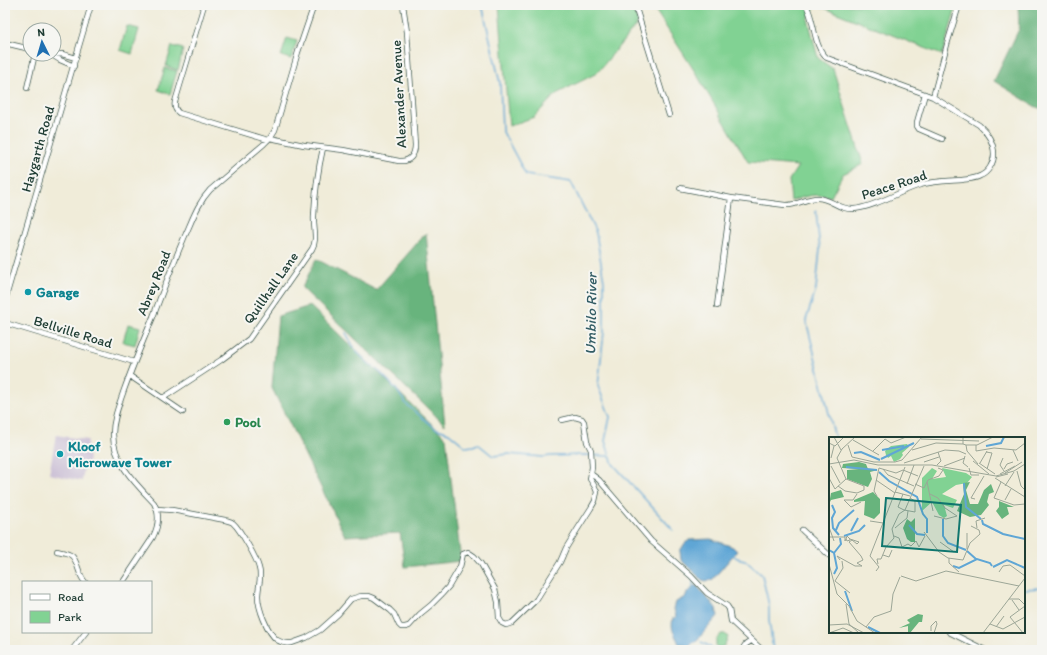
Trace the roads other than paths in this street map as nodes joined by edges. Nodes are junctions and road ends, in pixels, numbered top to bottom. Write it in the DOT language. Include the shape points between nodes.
graph roads {
  1 [pos="91,5"];
  2 [pos="204,5"];
  3 [pos="314,5"];
  4 [pos="403,5"];
  5 [pos="635,5"];
  6 [pos="806,5"];
  7 [pos="959,5"];
  8 [pos="5,43"];
  9 [pos="22,47"];
  10 [pos="62,54"];
  11 [pos="76,58"];
  12 [pos="62,61"];
  13 [pos="32,62"];
  14 [pos="74,66"];
  15 [pos="27,88"];
  16 [pos="925,94"];
  17 [pos="932,97"];
  18 [pos="669,115"];
  19 [pos="269,139"];
  20 [pos="942,139"];
  21 [pos="323,148"];
  22 [pos="680,188"];
  23 [pos="731,198"];
  24 [pos="5,300"];
  25 [pos="718,306"];
  26 [pos="5,323"];
  27 [pos="134,362"];
  28 [pos="130,376"];
  29 [pos="163,398"];
  30 [pos="183,412"];
  31 [pos="562,420"];
  32 [pos="591,474"];
  33 [pos="157,508"];
  34 [pos="802,530"];
  35 [pos="57,551"];
  36 [pos="829,555"];
  37 [pos="84,581"];
  38 [pos="123,581"];
  39 [pos="85,633"];
  40 [pos="951,633"];
  41 [pos="751,641"];
  42 [pos="72,650"];
  43 [pos="742,650"];
  44 [pos="762,650"];
  45 [pos="985,650"];
  1 -- 11 [label="street, Haygarth Road"];
  2 -- 19 [label="street, Alexander Avenue" via="175,102 175,110"];
  3 -- 19 [label="street, Abrey Road" via="275,130"];
  4 -- 21 [label="street, Alexander Avenue" via="414,153 402,161"];
  5 -- 18 [label="street"];
  6 -- 16 [label="street, Peace Road" via="824,56"];
  7 -- 17 [label="street"];
  8 -- 9 [label="street"];
  10 -- 11 [label="street"];
  11 -- 14 [label="street, Haygarth Road"];
  12 -- 14 [label="street"];
  13 -- 15 [label="street"];
  14 -- 24 [label="street, Haygarth Road"];
  16 -- 17 [label="street, Peace Road"];
  16 -- 20 [label="street" via="917,126"];
  17 -- 23 [label="street, Peace Road" via="979,125 988,135 993,158 987,171 981,176 920,185 868,206 853,209 818,198 789,205"];
  19 -- 21 [label="street, Alexander Avenue"];
  19 -- 27 [label="street, Abrey Road" via="201,200"];
  21 -- 29 [label="street, Quillhall Lane" via="316,185 315,240 312,249 249,339"];
  22 -- 23 [label="street, Peace Road"];
  23 -- 25 [label="street"];
  26 -- 27 [label="street, Bellville Road"];
  27 -- 28 [label="street, Abrey Road"];
  28 -- 29 [label="street"];
  28 -- 33 [label="street, Abrey Road" via="114,425 116,452 129,475"];
  29 -- 30 [label="street"];
  31 -- 32 [label="street" via="575,417 584,422 586,442 591,450"];
  32 -- 33 [label="street" via="590,479 597,492 595,501 536,600 512,623 502,623 495,589 481,564 466,552 457,573 441,596 405,627 399,625 390,610 369,596 361,596 351,599 329,623 314,634 292,643 278,641 269,630 258,599 259,567 235,525 225,520"];
  32 -- 41 [label="street" via="651,540 707,593 727,606 730,620"];
  33 -- 38 [label="street" via="158,521 155,533"];
  34 -- 36 [label="street"];
  35 -- 37 [label="street" via="72,555"];
  39 -- 42 [label="street"];
  40 -- 45 [label="street"];
  41 -- 43 [label="street"];
  41 -- 44 [label="street"];
}
